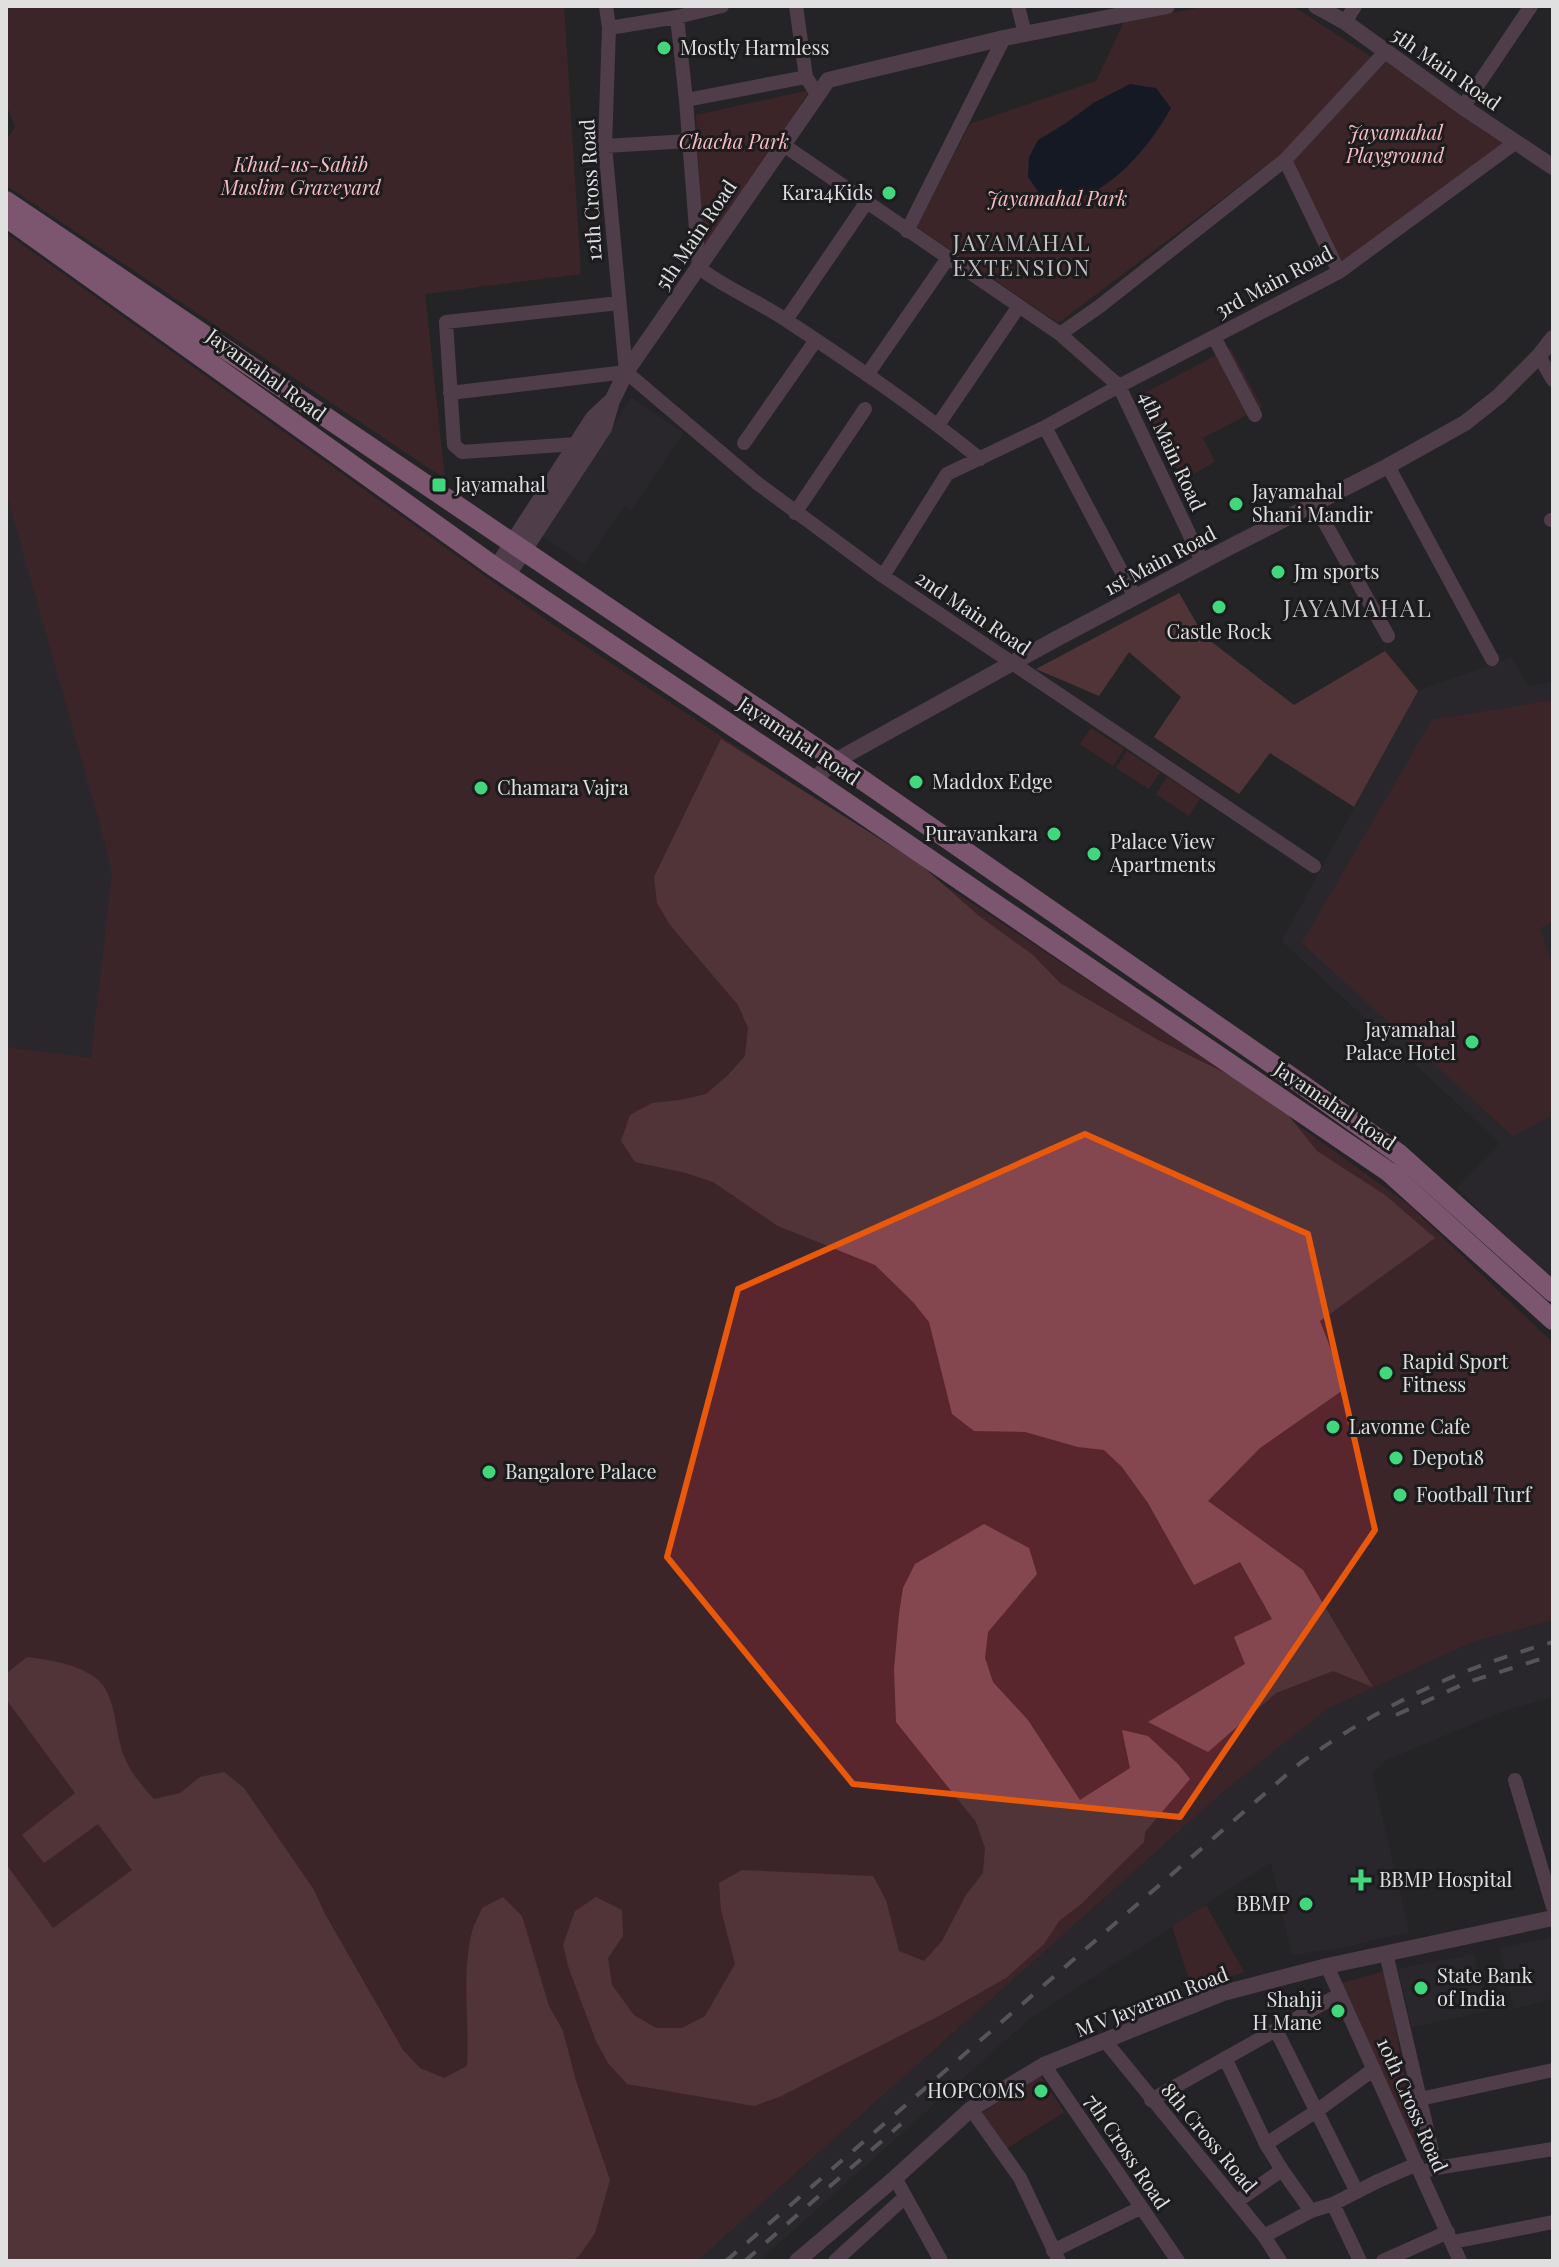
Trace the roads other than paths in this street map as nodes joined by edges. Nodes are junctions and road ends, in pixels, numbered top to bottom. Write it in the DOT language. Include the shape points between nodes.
graph roads {
  1 [pos="606,6"];
  2 [pos="722,6"];
  3 [pos="796,6"];
  4 [pos="1018,6"];
  5 [pos="1167,6"];
  6 [pos="1316,6"];
  7 [pos="1355,6"];
  8 [pos="1531,6"];
  9 [pos="1132,9"];
  10 [pos="677,17"];
  11 [pos="1345,22"];
  12 [pos="609,28"];
  13 [pos="1025,34"];
  14 [pos="1004,38"];
  15 [pos="1386,51"];
  16 [pos="806,77"];
  17 [pos="817,94"];
  18 [pos="686,100"];
  19 [pos="1463,107"];
  20 [pos="689,141"];
  21 [pos="1516,142"];
  22 [pos="782,144"];
  23 [pos="605,146"];
  24 [pos="1285,160"];
  25 [pos="1553,167"];
  26 [pos="6,201"];
  27 [pos="866,203"];
  28 [pos="6,217"];
  29 [pos="907,231"];
  30 [pos="948,258"];
  31 [pos="699,268"];
  32 [pos="1339,272"];
  33 [pos="619,303"];
  34 [pos="1019,306"];
  35 [pos="786,320"];
  36 [pos="1060,334"];
  37 [pos="1214,337"];
  38 [pos="1553,338"];
  39 [pos="816,340"];
  40 [pos="1539,356"];
  41 [pos="626,372"];
  42 [pos="867,375"];
  43 [pos="1553,380"];
  44 [pos="1119,386"];
  45 [pos="450,393"];
  46 [pos="612,401"];
  47 [pos="865,409"];
  48 [pos="1255,415"];
  49 [pos="938,425"];
  50 [pos="1045,427"];
  51 [pos="744,443"];
  52 [pos="576,444"];
  53 [pos="980,459"];
  54 [pos="1388,466"];
  55 [pos="1315,505"];
  56 [pos="795,513"];
  57 [pos="518,547"];
  58 [pos="1202,561"];
  59 [pos="502,572"];
  60 [pos="883,576"];
  61 [pos="1135,597"];
  62 [pos="1388,636"];
  63 [pos="1492,659"];
  64 [pos="1012,663"];
  65 [pos="835,761"];
  66 [pos="813,780"];
  67 [pos="1314,866"];
  68 [pos="1553,1292"];
  69 [pos="1553,1320"];
  70 [pos="1515,1780"];
  71 [pos="1553,1907"];
  72 [pos="1553,1918"];
  73 [pos="1386,1953"];
  74 [pos="1327,1966"];
  75 [pos="1340,1994"];
  76 [pos="1276,2030"];
  77 [pos="1106,2042"];
  78 [pos="1225,2058"];
  79 [pos="1044,2065"];
  80 [pos="1374,2069"];
  81 [pos="1553,2070"];
  82 [pos="1420,2099"];
  83 [pos="1151,2100"];
  84 [pos="971,2109"];
  85 [pos="1318,2110"];
  86 [pos="1266,2144"];
  87 [pos="1553,2149"];
  88 [pos="1419,2168"];
  89 [pos="1436,2168"];
  90 [pos="1282,2170"];
  91 [pos="889,2183"];
  92 [pos="1357,2192"];
  93 [pos="905,2197"];
  94 [pos="1236,2202"];
  95 [pos="1333,2204"];
  96 [pos="1140,2208"];
  97 [pos="1311,2211"];
  98 [pos="1553,2222"];
  99 [pos="1264,2236"];
  100 [pos="1450,2237"];
  101 [pos="1056,2256"];
  102 [pos="797,2261"];
  103 [pos="812,2261"];
  104 [pos="835,2261"];
  105 [pos="941,2261"];
  106 [pos="1178,2261"];
  107 [pos="1280,2261"];
  108 [pos="1360,2261"];
  109 [pos="1383,2261"];
  110 [pos="1460,2261"];
  1 -- 12 [label="street, 12th Cross Road"];
  2 -- 10 [label="street"];
  3 -- 16 [label="street"];
  4 -- 13 [label="street"];
  5 -- 9 [label="street, 5th Main Road"];
  6 -- 11 [label="street, 5th Main Road"];
  7 -- 11 [label="street"];
  8 -- 19 [label="street"];
  9 -- 13 [label="street, 5th Main Road"];
  10 -- 12 [label="street"];
  10 -- 18 [label="street"];
  11 -- 15 [label="street, 5th Main Road"];
  12 -- 23 [label="street, 12th Cross Road"];
  13 -- 14 [label="street, 5th Main Road"];
  14 -- 17 [label="street, 5th Main Road" via="828,80"];
  14 -- 29 [label="street"];
  15 -- 19 [label="street, 5th Main Road"];
  15 -- 24 [label="street"];
  16 -- 17 [label="street"];
  16 -- 18 [label="street"];
  17 -- 22 [label="street, 5th Main Road"];
  18 -- 20 [label="street"];
  19 -- 21 [label="street, 5th Main Road"];
  20 -- 23 [label="street"];
  20 -- 31 [label="street"];
  21 -- 25 [label="street, 5th Main Road"];
  21 -- 32 [label="street, 3rd Main Road"];
  22 -- 27 [label="street, 4th Main Road"];
  22 -- 31 [label="street, 5th Main Road"];
  23 -- 33 [label="street, 12th Cross Road"];
  24 -- 32 [label="street"];
  24 -- 36 [label="street"];
  26 -- 57 [label="main road, Jayamahal Road"];
  27 -- 29 [label="street, 4th Main Road"];
  27 -- 35 [label="street"];
  28 -- 59 [label="main road, Jayamahal Road"];
  29 -- 30 [label="street, 4th Main Road"];
  30 -- 34 [label="street, 4th Main Road"];
  30 -- 42 [label="street"];
  31 -- 35 [label="street"];
  31 -- 41 [label="street, 5th Main Road"];
  32 -- 37 [label="street, 3rd Main Road"];
  33 -- 41 [label="street, 12th Cross Road"];
  33 -- 45 [label="street" via="446,322"];
  34 -- 36 [label="street, 4th Main Road"];
  34 -- 49 [label="street"];
  35 -- 39 [label="street"];
  36 -- 44 [label="street, 4th Main Road"];
  37 -- 44 [label="street, 3rd Main Road"];
  37 -- 48 [label="street"];
  38 -- 40 [label="street, 1st Main Road"];
  39 -- 42 [label="street"];
  39 -- 51 [label="street"];
  40 -- 43 [label="street"];
  40 -- 54 [label="street, 1st Main Road" via="1465,423"];
  41 -- 45 [label="street"];
  41 -- 46 [label="street, 5th Main Road"];
  41 -- 56 [label="street, 2nd Main Road"];
  42 -- 49 [label="street"];
  44 -- 50 [label="street, 3rd Main Road"];
  44 -- 58 [label="street, 4th Main Road"];
  45 -- 52 [label="street" via="454,445 462,452"];
  46 -- 52 [label="street, 5th Main Road"];
  46 -- 57 [label="street, 5th Main Road" via="604,428"];
  47 -- 56 [label="street"];
  49 -- 53 [label="street"];
  50 -- 53 [label="street, 3rd Main Road"];
  50 -- 61 [label="street"];
  52 -- 57 [label="street, 5th Main Road"];
  53 -- 60 [label="street, 3rd Main Road" via="947,474"];
  54 -- 55 [label="street, 1st Main Road"];
  54 -- 63 [label="street"];
  55 -- 58 [label="street, 1st Main Road"];
  55 -- 62 [label="street"];
  56 -- 60 [label="street, 2nd Main Road"];
  57 -- 59 [label="street"];
  57 -- 65 [label="main road, Jayamahal Road"];
  58 -- 61 [label="street, 1st Main Road"];
  59 -- 66 [label="main road, Jayamahal Road"];
  60 -- 64 [label="street, 2nd Main Road"];
  61 -- 64 [label="street, 1st Main Road"];
  64 -- 65 [label="street, 1st Main Road"];
  64 -- 67 [label="street, 2nd Main Road"];
  65 -- 66 [label="street, 1st Main Road"];
  65 -- 68 [label="main road, Jayamahal Road" via="1399,1154"];
  66 -- 69 [label="main road, Jayamahal Road" via="1389,1172"];
  70 -- 71 [label="street"];
  72 -- 73 [label="street, M V Jayaram Road"];
  73 -- 74 [label="street, M V Jayaram Road"];
  73 -- 82 [label="street"];
  74 -- 75 [label="street, 10th Cross Road"];
  74 -- 77 [label="street, M V Jayaram Road" via="1223,1993"];
  75 -- 76 [label="street"];
  75 -- 80 [label="street, 10th Cross Road"];
  76 -- 78 [label="street"];
  76 -- 85 [label="street"];
  77 -- 79 [label="street, M V Jayaram Road"];
  77 -- 83 [label="street, 8th Cross Road"];
  78 -- 83 [label="street"];
  78 -- 86 [label="street"];
  79 -- 84 [label="street, M V Jayaram Road"];
  79 -- 96 [label="street, 7th Cross Road"];
  80 -- 85 [label="street"];
  80 -- 88 [label="street, 10th Cross Road"];
  81 -- 82 [label="street"];
  82 -- 89 [label="street"];
  83 -- 94 [label="street, 8th Cross Road"];
  84 -- 91 [label="street, M V Jayaram Road"];
  84 -- 101 [label="street" via="1020,2178"];
  85 -- 86 [label="street"];
  85 -- 92 [label="street"];
  86 -- 90 [label="street"];
  87 -- 89 [label="street"];
  88 -- 89 [label="street"];
  88 -- 92 [label="street"];
  88 -- 100 [label="street, 10th Cross Road"];
  90 -- 94 [label="street"];
  90 -- 97 [label="street"];
  91 -- 93 [label="street"];
  91 -- 102 [label="street"];
  91 -- 103 [label="street" via="872,2210"];
  92 -- 95 [label="street"];
  93 -- 104 [label="street"];
  93 -- 105 [label="street"];
  94 -- 99 [label="street, 8th Cross Road"];
  95 -- 97 [label="street"];
  95 -- 108 [label="street"];
  96 -- 101 [label="street"];
  96 -- 106 [label="street, 7th Cross Road"];
  97 -- 99 [label="street"];
  98 -- 100 [label="street"];
  99 -- 107 [label="street, 8th Cross Road"];
  100 -- 109 [label="street"];
  100 -- 110 [label="street, 10th Cross Road"];
}
